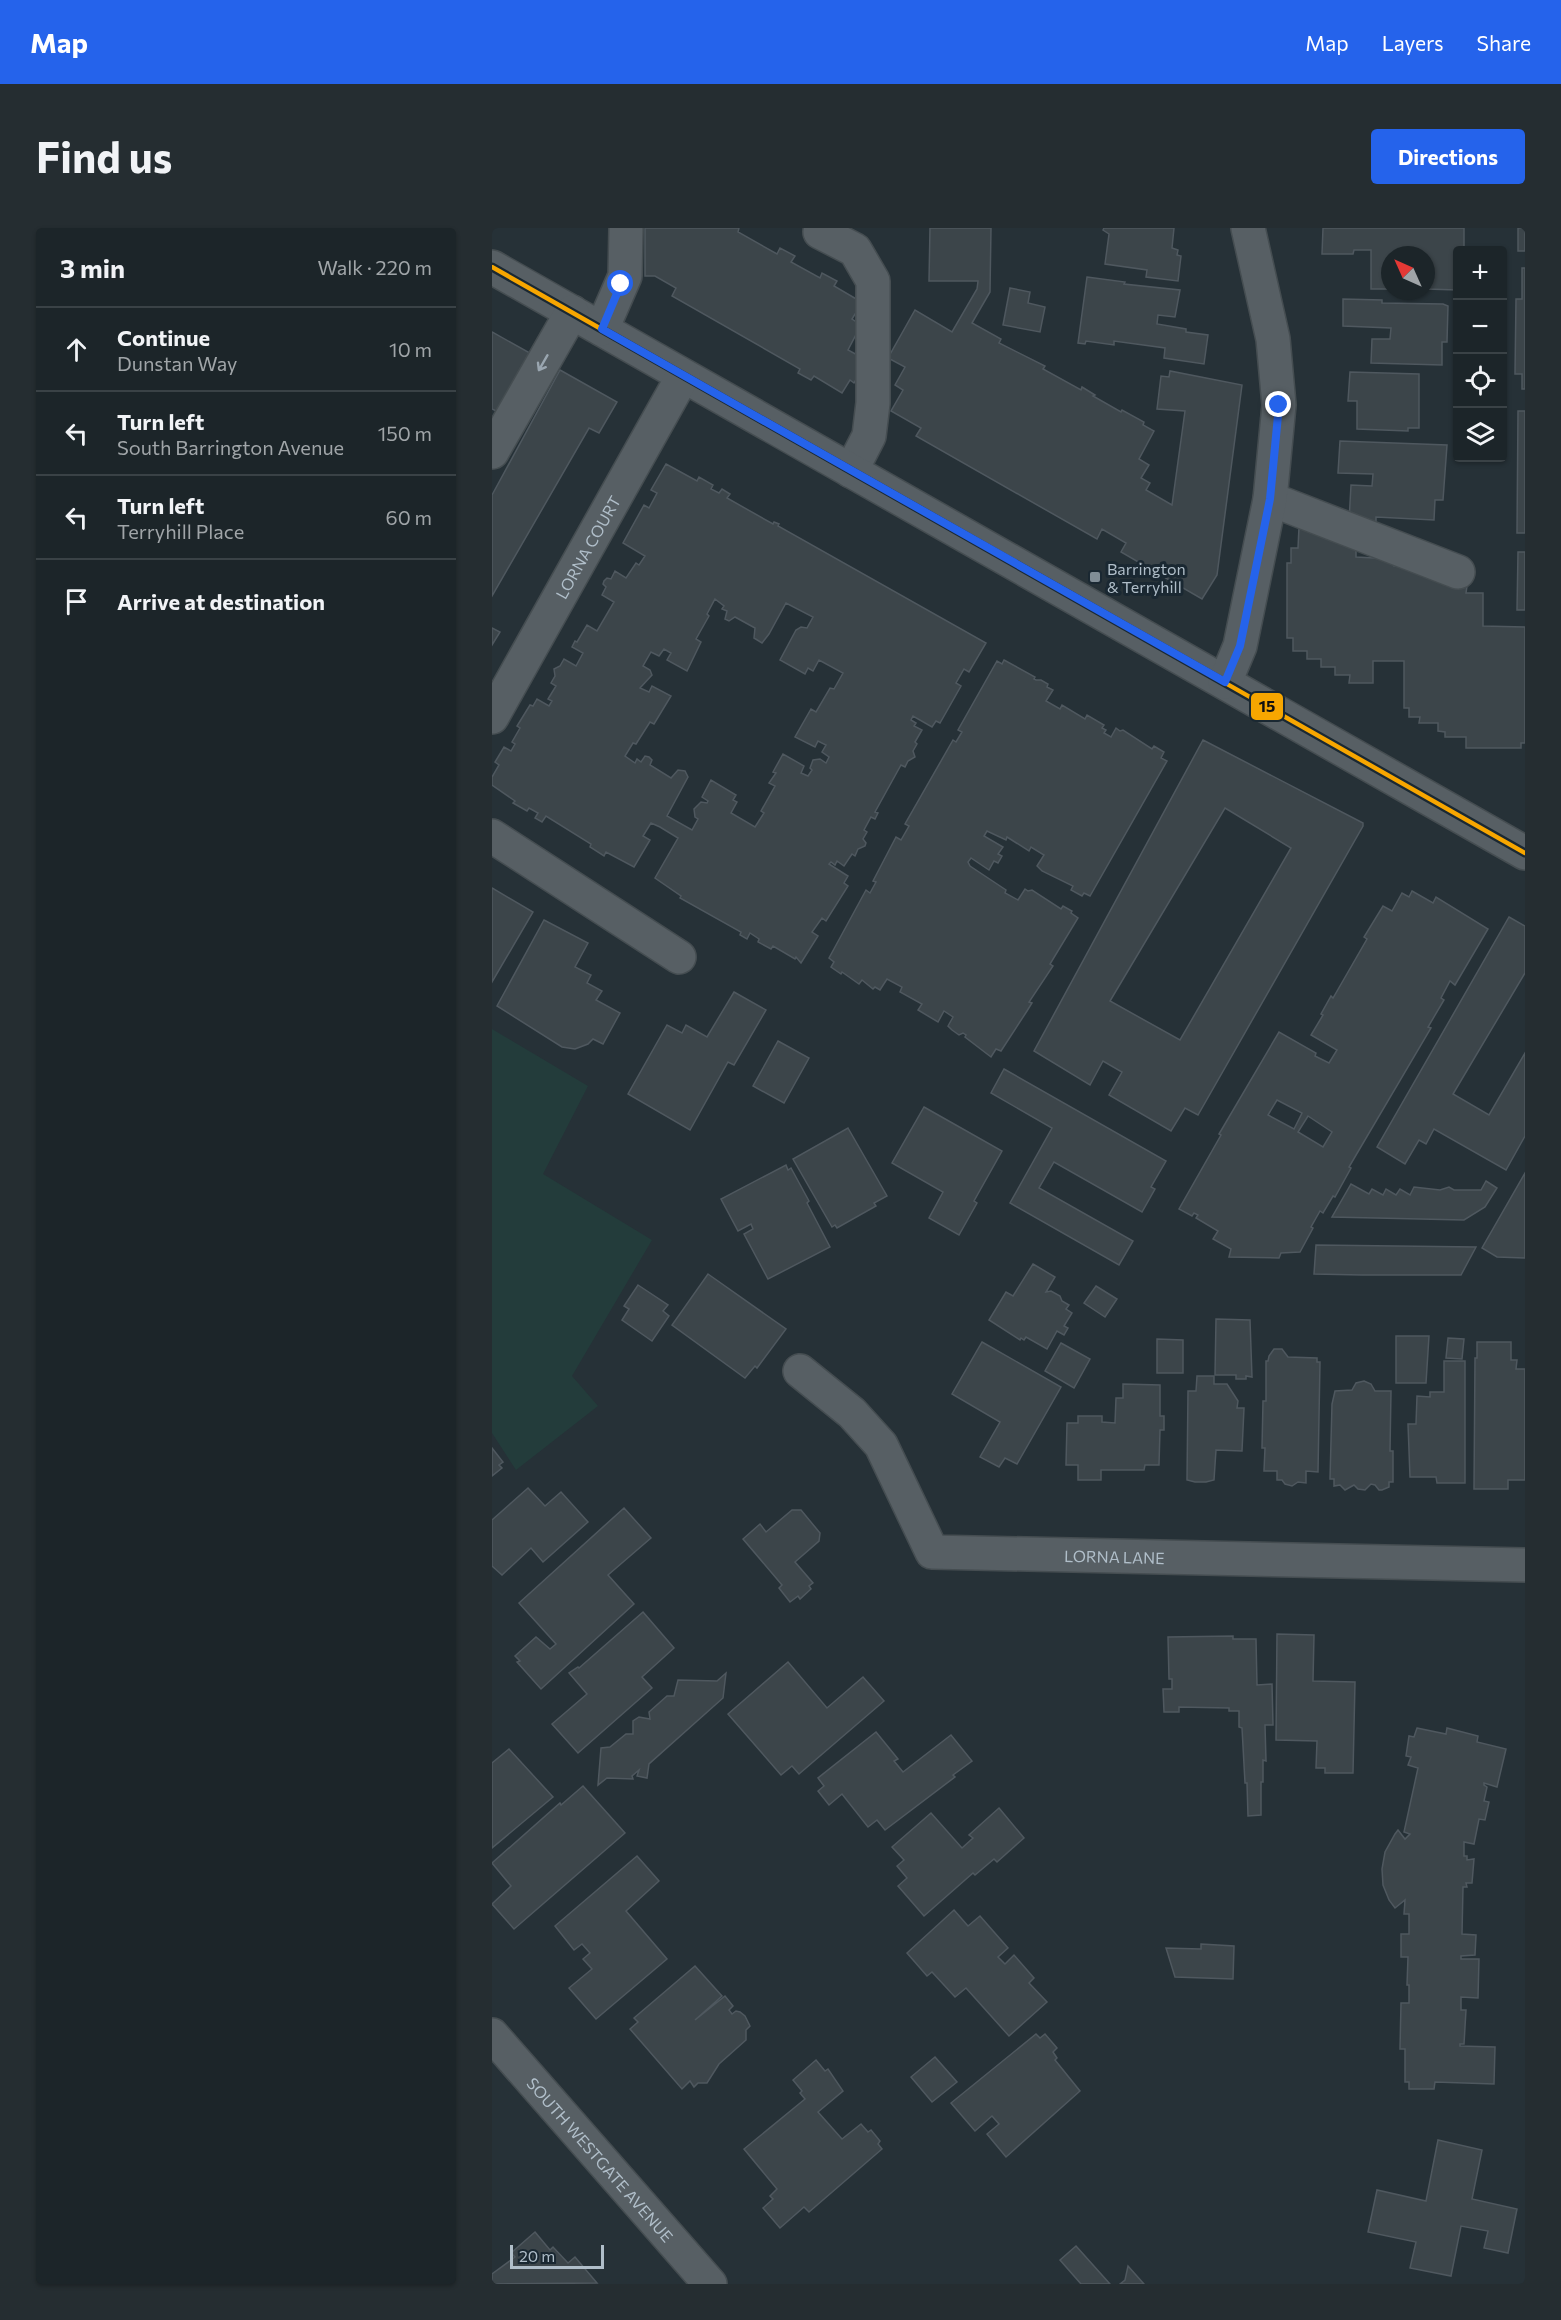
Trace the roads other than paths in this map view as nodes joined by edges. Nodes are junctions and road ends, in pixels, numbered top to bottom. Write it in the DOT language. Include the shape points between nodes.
graph roads {
  1 [pos="626,228"];
  2 [pos="1248,228"];
  3 [pos="820,232"];
  4 [pos="492,267"];
  5 [pos="572,312"];
  6 [pos="602,329"];
  7 [pos="683,376"];
  8 [pos="492,452"];
  9 [pos="851,471"];
  10 [pos="1270,499"];
  11 [pos="1458,572"];
  12 [pos="1225,682"];
  13 [pos="492,717"];
  14 [pos="492,836"];
  15 [pos="1525,853"];
  16 [pos="679,957"];
  17 [pos="800,1371"];
  18 [pos="1525,1565"];
  19 [pos="492,2035"];
  20 [pos="710,2284"];
  1 -- 6 [label="street" via="625,276"];
  2 -- 10 [label="street" via="1276,367 1279,405"];
  3 -- 9 [label="street" via="855,250 873,280 873,403 869,436"];
  4 -- 5 [label="street"];
  5 -- 6 [label="street"];
  5 -- 8 [label="street, one-way"];
  6 -- 7 [label="street"];
  7 -- 9 [label="street"];
  7 -- 13 [label="street, LORNA COURT"];
  9 -- 12 [label="street"];
  10 -- 11 [label="street"];
  10 -- 12 [label="street" via="1240,646"];
  12 -- 15 [label="street"];
  14 -- 16 [label="street"];
  17 -- 18 [label="street, LORNA LANE" via="852,1413 880,1445 932,1552"];
  19 -- 20 [label="street, SOUTH WESTGATE AVENUE"];
}
